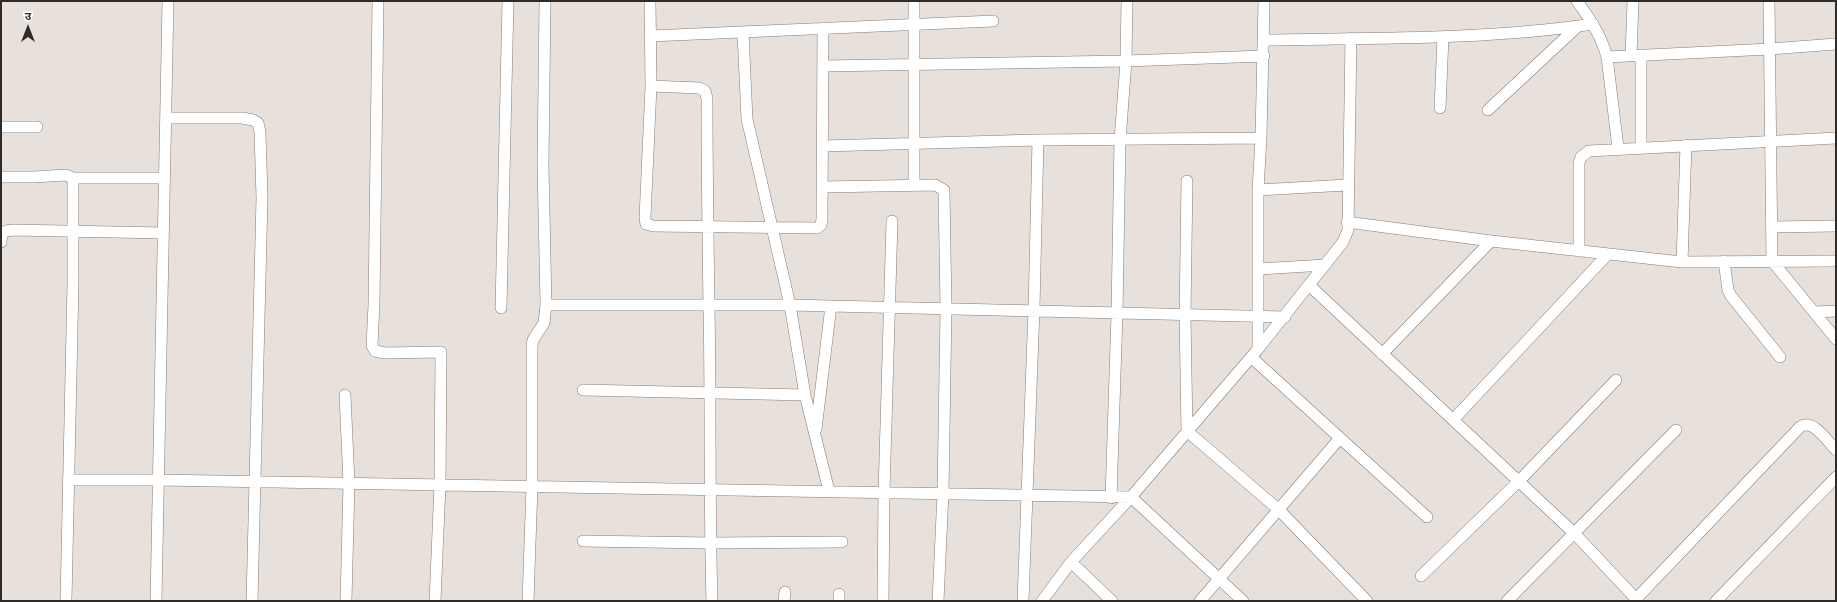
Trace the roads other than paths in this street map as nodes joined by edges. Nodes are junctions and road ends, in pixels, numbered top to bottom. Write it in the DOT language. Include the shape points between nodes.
graph roads {
  1 [pos="168,1"];
  2 [pos="378,1"];
  3 [pos="508,1"];
  4 [pos="545,1"];
  5 [pos="650,1"];
  6 [pos="914,1"];
  7 [pos="1127,1"];
  8 [pos="1264,1"];
  9 [pos="1577,1"];
  10 [pos="1633,1"];
  11 [pos="1769,1"];
  12 [pos="993,21"];
  13 [pos="914,24"];
  14 [pos="1593,24"];
  15 [pos="1578,26"];
  16 [pos="822,28"];
  17 [pos="743,33"];
  18 [pos="650,36"];
  19 [pos="1443,37"];
  20 [pos="1351,38"];
  21 [pos="1264,40"];
  22 [pos="1836,44"];
  23 [pos="1770,49"];
  24 [pos="1636,55"];
  25 [pos="1264,56"];
  26 [pos="1607,57"];
  27 [pos="1126,61"];
  28 [pos="914,64"];
  29 [pos="824,66"];
  30 [pos="651,86"];
  31 [pos="1440,108"];
  32 [pos="1488,110"];
  33 [pos="166,118"];
  34 [pos="1,126"];
  35 [pos="37,127"];
  36 [pos="1261,138"];
  37 [pos="1836,138"];
  38 [pos="1038,140"];
  39 [pos="1120,140"];
  40 [pos="1770,141"];
  41 [pos="913,143"];
  42 [pos="1686,145"];
  43 [pos="823,146"];
  44 [pos="1641,147"];
  45 [pos="1618,148"];
  46 [pos="1,177"];
  47 [pos="73,178"];
  48 [pos="165,178"];
  49 [pos="1186,181"];
  50 [pos="914,186"];
  51 [pos="1347,186"];
  52 [pos="822,187"];
  53 [pos="1258,190"];
  54 [pos="892,222"];
  55 [pos="1347,222"];
  56 [pos="707,226"];
  57 [pos="772,226"];
  58 [pos="1836,226"];
  59 [pos="1771,227"];
  60 [pos="73,231"];
  61 [pos="163,233"];
  62 [pos="1492,241"];
  63 [pos="1,242"];
  64 [pos="1579,251"];
  65 [pos="1608,254"];
  66 [pos="1724,261"];
  67 [pos="1772,261"];
  68 [pos="1836,261"];
  69 [pos="1682,262"];
  70 [pos="1325,265"];
  71 [pos="1259,269"];
  72 [pos="1310,286"];
  73 [pos="546,305"];
  74 [pos="790,305"];
  75 [pos="709,306"];
  76 [pos="831,306"];
  77 [pos="890,307"];
  78 [pos="501,308"];
  79 [pos="946,308"];
  80 [pos="1034,309"];
  81 [pos="1836,311"];
  82 [pos="1117,312"];
  83 [pos="1815,312"];
  84 [pos="1185,315"];
  85 [pos="1259,317"];
  86 [pos="1285,317"];
  87 [pos="1836,339"];
  88 [pos="1255,353"];
  89 [pos="1382,354"];
  90 [pos="1780,357"];
  91 [pos="1616,380"];
  92 [pos="583,390"];
  93 [pos="710,393"];
  94 [pos="805,394"];
  95 [pos="345,395"];
  96 [pos="1453,420"];
  97 [pos="1186,430"];
  98 [pos="1676,430"];
  99 [pos="816,434"];
  100 [pos="1340,438"];
  101 [pos="1836,450"];
  102 [pos="1836,477"];
  103 [pos="68,480"];
  104 [pos="158,480"];
  105 [pos="255,481"];
  106 [pos="1519,482"];
  107 [pos="349,483"];
  108 [pos="440,485"];
  109 [pos="532,486"];
  110 [pos="709,488"];
  111 [pos="829,491"];
  112 [pos="884,492"];
  113 [pos="943,493"];
  114 [pos="1026,495"];
  115 [pos="1131,497"];
  116 [pos="1111,498"];
  117 [pos="1279,510"];
  118 [pos="1427,517"];
  119 [pos="1574,533"];
  120 [pos="583,541"];
  121 [pos="842,542"];
  122 [pos="710,543"];
  123 [pos="1071,562"];
  124 [pos="1421,576"];
  125 [pos="1220,579"];
  126 [pos="1363,600"];
  127 [pos="1637,600"];
  128 [pos="66,601"];
  129 [pos="156,601"];
  130 [pos="252,601"];
  131 [pos="346,601"];
  132 [pos="435,601"];
  133 [pos="528,601"];
  134 [pos="712,601"];
  135 [pos="883,601"];
  136 [pos="938,601"];
  137 [pos="1023,601"];
  138 [pos="1042,601"];
  139 [pos="1112,601"];
  140 [pos="1200,601"];
  141 [pos="1243,601"];
  142 [pos="1507,601"];
  143 [pos="1716,601"];
  1 -- 33 [label="street"];
  2 -- 108 [label="street" via="372,346 376,351 385,353 441,352"];
  3 -- 78 [label="street"];
  4 -- 73 [label="street" via="543,165"];
  5 -- 18 [label="street"];
  6 -- 13 [label="street"];
  7 -- 27 [label="street"];
  8 -- 21 [label="street"];
  9 -- 14 [label="street"];
  10 -- 24 [label="street"];
  11 -- 23 [label="street"];
  12 -- 13 [label="street"];
  13 -- 16 [label="street"];
  13 -- 28 [label="street"];
  14 -- 15 [label="street"];
  14 -- 26 [label="street"];
  15 -- 19 [label="street"];
  15 -- 32 [label="street"];
  16 -- 17 [label="street"];
  16 -- 29 [label="street"];
  17 -- 18 [label="street"];
  17 -- 57 [label="street" via="747,119"];
  18 -- 30 [label="street"];
  19 -- 20 [label="street"];
  19 -- 31 [label="street"];
  20 -- 21 [label="street"];
  20 -- 51 [label="street"];
  21 -- 25 [label="street"];
  22 -- 23 [label="street"];
  23 -- 24 [label="street"];
  23 -- 40 [label="street"];
  24 -- 26 [label="street"];
  24 -- 44 [label="street"];
  25 -- 27 [label="street"];
  25 -- 36 [label="street"];
  26 -- 45 [label="street"];
  27 -- 28 [label="street"];
  27 -- 39 [label="street"];
  28 -- 29 [label="street"];
  28 -- 41 [label="street"];
  29 -- 43 [label="street"];
  30 -- 56 [label="street" via="693,87 705,91"];
  30 -- 56 [label="street" via="646,224"];
  33 -- 48 [label="street"];
  33 -- 105 [label="street" via="242,118 258,123 262,198"];
  34 -- 35 [label="street"];
  36 -- 39 [label="street"];
  36 -- 53 [label="street"];
  37 -- 40 [label="street"];
  38 -- 39 [label="street"];
  38 -- 41 [label="street"];
  38 -- 80 [label="street"];
  39 -- 82 [label="street"];
  40 -- 42 [label="street"];
  40 -- 59 [label="street"];
  41 -- 43 [label="street"];
  41 -- 50 [label="street"];
  42 -- 44 [label="street"];
  42 -- 69 [label="street"];
  43 -- 52 [label="street"];
  44 -- 45 [label="street"];
  45 -- 64 [label="street" via="1588,151 1581,157"];
  46 -- 47 [label="street" via="66,175"];
  47 -- 48 [label="street"];
  47 -- 60 [label="street"];
  48 -- 61 [label="street"];
  49 -- 84 [label="street"];
  50 -- 52 [label="street"];
  50 -- 79 [label="street" via="935,185 944,190"];
  51 -- 53 [label="street"];
  51 -- 55 [label="street"];
  52 -- 57 [label="street" via="821,225 817,228"];
  53 -- 71 [label="street"];
  54 -- 77 [label="street"];
  55 -- 62 [label="street"];
  55 -- 70 [label="street" via="1348,230 1343,242"];
  56 -- 57 [label="street"];
  56 -- 75 [label="street"];
  57 -- 74 [label="street"];
  58 -- 59 [label="street"];
  59 -- 67 [label="street"];
  60 -- 61 [label="street"];
  60 -- 63 [label="street" via="6,231 2,234"];
  60 -- 103 [label="street"];
  61 -- 104 [label="street"];
  62 -- 64 [label="street"];
  62 -- 89 [label="street"];
  64 -- 65 [label="street"];
  65 -- 69 [label="street"];
  65 -- 96 [label="street"];
  66 -- 67 [label="street"];
  66 -- 69 [label="street"];
  66 -- 90 [label="street" via="1731,296"];
  67 -- 68 [label="street"];
  67 -- 83 [label="street"];
  70 -- 71 [label="street"];
  70 -- 72 [label="street"];
  71 -- 85 [label="street"];
  72 -- 86 [label="street"];
  72 -- 89 [label="street"];
  73 -- 75 [label="street"];
  73 -- 109 [label="street" via="544,323 532,346"];
  74 -- 75 [label="street"];
  74 -- 76 [label="street"];
  74 -- 94 [label="street"];
  75 -- 93 [label="street"];
  76 -- 77 [label="street"];
  76 -- 99 [label="street"];
  77 -- 79 [label="street"];
  77 -- 112 [label="street"];
  79 -- 80 [label="street"];
  79 -- 113 [label="street"];
  80 -- 82 [label="street"];
  80 -- 114 [label="street"];
  81 -- 83 [label="street"];
  82 -- 84 [label="street"];
  82 -- 116 [label="street"];
  83 -- 87 [label="street"];
  84 -- 85 [label="street"];
  84 -- 97 [label="street"];
  85 -- 86 [label="street"];
  85 -- 88 [label="street"];
  86 -- 88 [label="street"];
  88 -- 97 [label="street"];
  88 -- 100 [label="street"];
  89 -- 96 [label="street"];
  91 -- 106 [label="street"];
  92 -- 93 [label="street"];
  93 -- 94 [label="street"];
  93 -- 110 [label="street"];
  94 -- 99 [label="street"];
  95 -- 107 [label="street"];
  96 -- 106 [label="street"];
  97 -- 115 [label="street"];
  97 -- 117 [label="street"];
  98 -- 119 [label="street"];
  99 -- 111 [label="street"];
  100 -- 117 [label="street"];
  100 -- 118 [label="street"];
  101 -- 127 [label="street" via="1812,426 1804,424 1800,427"];
  102 -- 143 [label="street"];
  103 -- 104 [label="street"];
  103 -- 128 [label="street"];
  104 -- 105 [label="street"];
  104 -- 129 [label="street"];
  105 -- 107 [label="street"];
  105 -- 130 [label="street"];
  106 -- 119 [label="street"];
  106 -- 124 [label="street"];
  107 -- 108 [label="street"];
  107 -- 131 [label="street"];
  108 -- 109 [label="street"];
  108 -- 132 [label="street"];
  109 -- 110 [label="street"];
  109 -- 133 [label="street"];
  110 -- 111 [label="street"];
  110 -- 122 [label="street"];
  111 -- 112 [label="street"];
  112 -- 113 [label="street"];
  112 -- 135 [label="street"];
  113 -- 114 [label="street"];
  113 -- 136 [label="street"];
  114 -- 116 [label="street"];
  114 -- 137 [label="street"];
  115 -- 116 [label="street"];
  115 -- 123 [label="street"];
  115 -- 125 [label="street"];
  117 -- 125 [label="street"];
  117 -- 126 [label="street"];
  119 -- 127 [label="street"];
  119 -- 142 [label="street"];
  120 -- 122 [label="street"];
  121 -- 122 [label="street"];
  122 -- 134 [label="street"];
  123 -- 138 [label="street"];
  123 -- 139 [label="street"];
  125 -- 140 [label="street"];
  125 -- 141 [label="street"];
}
